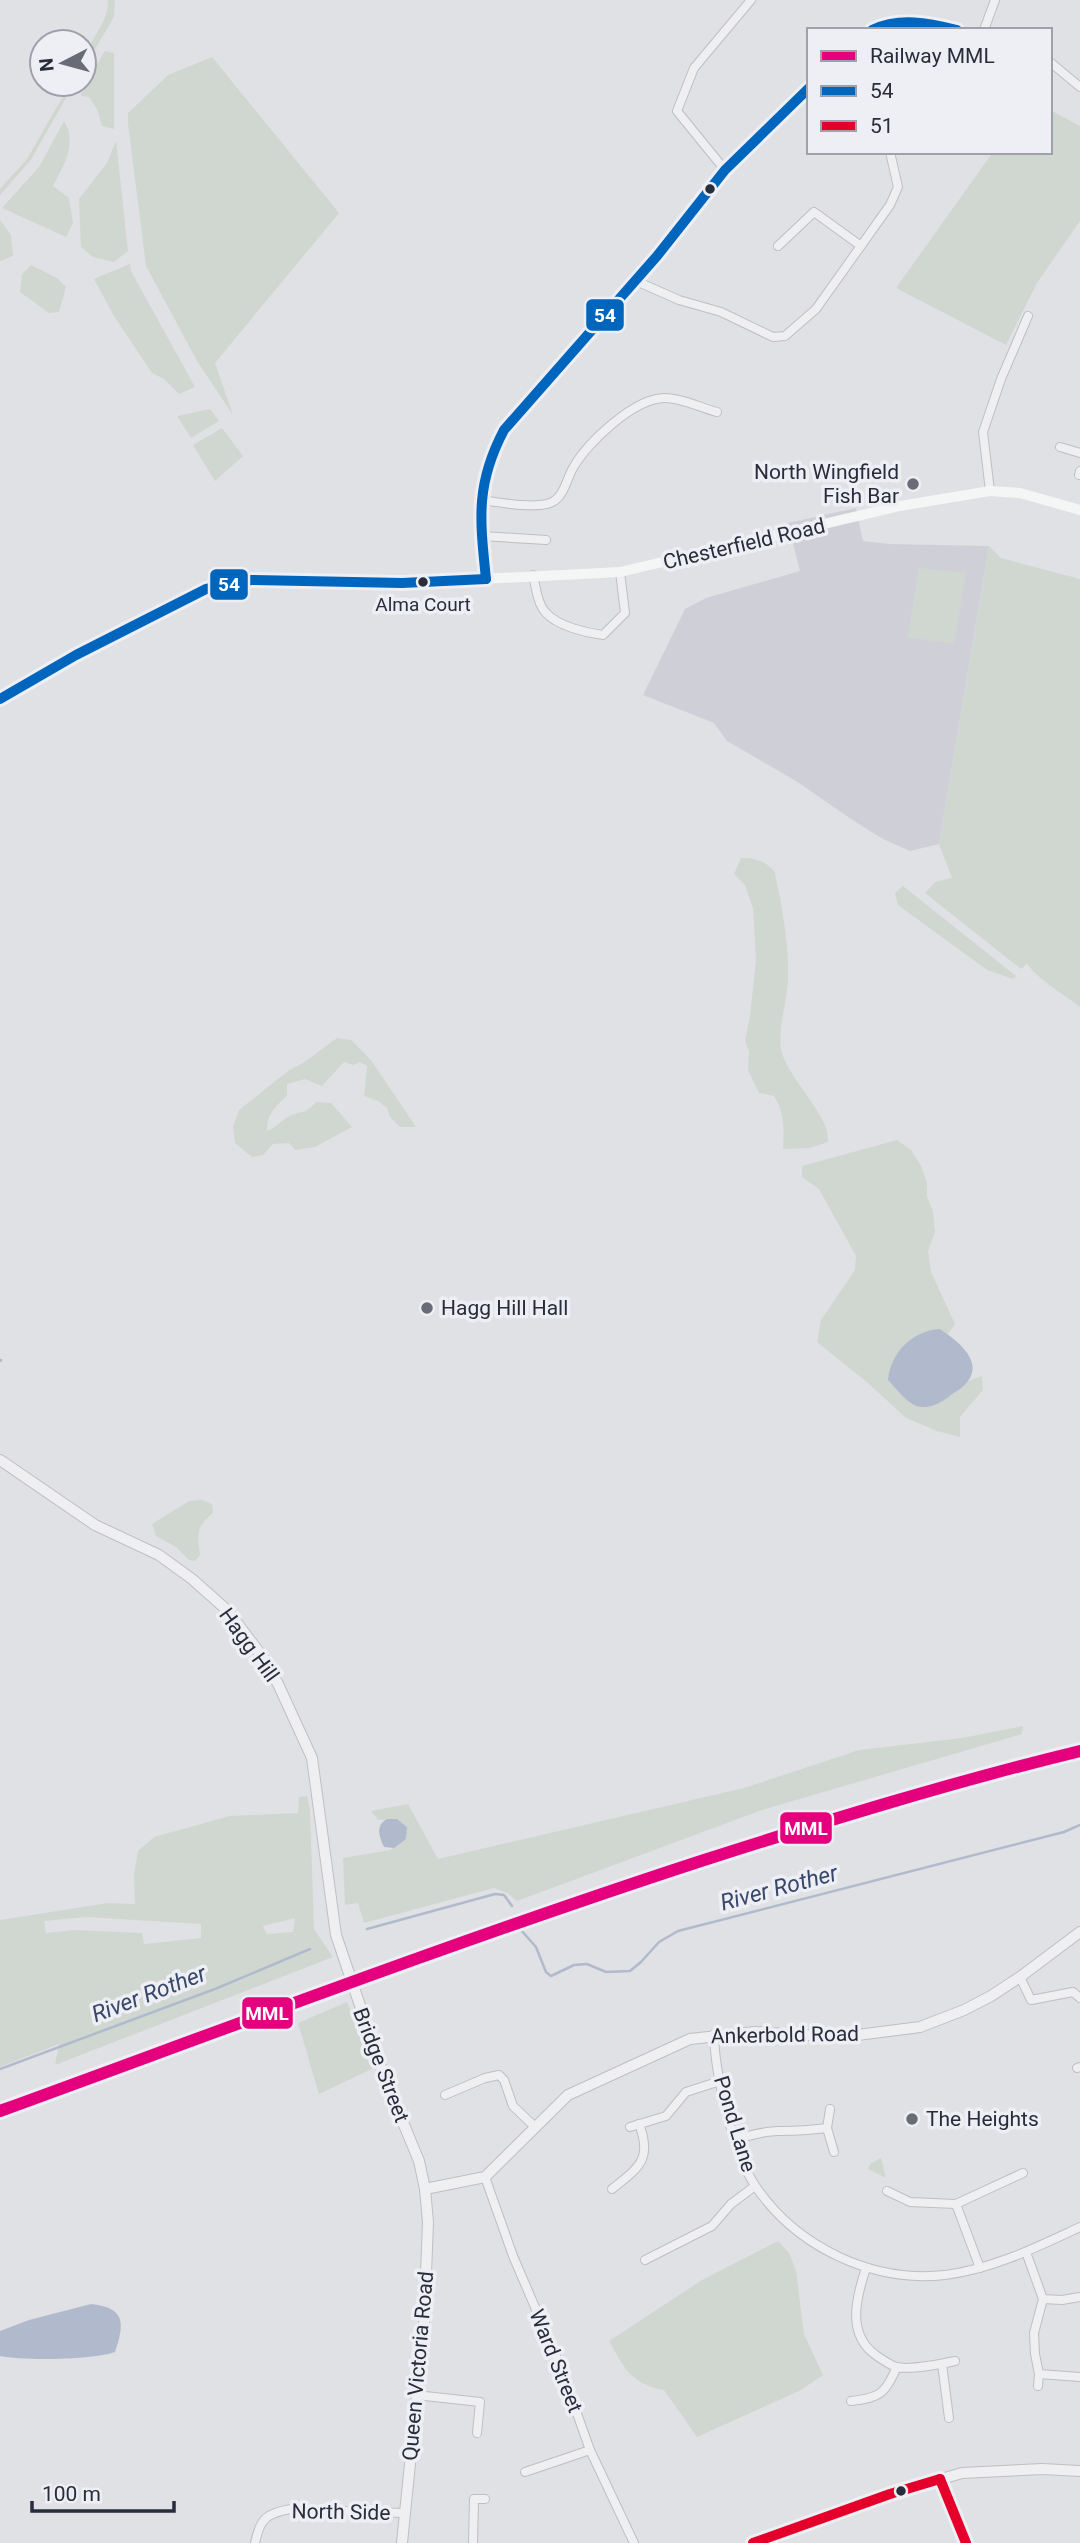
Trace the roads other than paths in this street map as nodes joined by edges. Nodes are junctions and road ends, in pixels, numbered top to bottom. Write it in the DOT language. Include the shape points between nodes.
graph roads {
  1 [pos="751,0"];
  2 [pos="995,0"];
  3 [pos="878,28"];
  4 [pos="948,28"];
  5 [pos="985,28"];
  6 [pos="1052,64"];
  7 [pos="1080,87"];
  8 [pos="807,90"];
  9 [pos="890,154"];
  10 [pos="725,170"];
  11 [pos="778,246"];
  12 [pos="861,246"];
  13 [pos="636,281"];
  14 [pos="1028,316"];
  15 [pos="717,412"];
  16 [pos="1060,447"];
  17 [pos="1080,453"];
  18 [pos="990,491"];
  19 [pos="480,500"];
  20 [pos="1080,510"];
  21 [pos="482,536"];
  22 [pos="546,540"];
  23 [pos="620,572"];
  24 [pos="533,575"];
  25 [pos="486,579"];
  26 [pos="1,698"];
  27 [pos="0,1460"];
  28 [pos="330,1899"];
  29 [pos="1080,1932"];
  30 [pos="1020,1977"];
  31 [pos="1080,1998"];
  32 [pos="714,2034"];
  33 [pos="720,2081"];
  34 [pos="445,2095"];
  35 [pos="830,2109"];
  36 [pos="534,2126"];
  37 [pos="827,2128"];
  38 [pos="735,2139"];
  39 [pos="834,2152"];
  40 [pos="1023,2173"];
  41 [pos="485,2177"];
  42 [pos="755,2186"];
  43 [pos="425,2189"];
  44 [pos="612,2189"];
  45 [pos="887,2191"];
  46 [pos="956,2204"];
  47 [pos="1080,2227"];
  48 [pos="1026,2252"];
  49 [pos="645,2260"];
  50 [pos="866,2268"];
  51 [pos="980,2269"];
  52 [pos="1080,2297"];
  53 [pos="1043,2299"];
  54 [pos="955,2361"];
  55 [pos="942,2364"];
  56 [pos="897,2367"];
  57 [pos="1040,2374"];
  58 [pos="1080,2377"];
  59 [pos="1038,2386"];
  60 [pos="416,2395"];
  61 [pos="851,2401"];
  62 [pos="949,2418"];
  63 [pos="477,2433"];
  64 [pos="590,2450"];
  65 [pos="1080,2471"];
  66 [pos="525,2472"];
  67 [pos="940,2479"];
  68 [pos="485,2499"];
  69 [pos="404,2513"];
  70 [pos="255,2543"];
  71 [pos="402,2543"];
  72 [pos="473,2543"];
  73 [pos="634,2543"];
  74 [pos="753,2543"];
  75 [pos="966,2543"];
  1 -- 10 [label="street" via="694,68 677,111"];
  2 -- 5 [label="street"];
  3 -- 4 [label="street" via="915,21"];
  6 -- 7 [label="street"];
  8 -- 10 [label="street"];
  9 -- 12 [label="street" via="898,187"];
  10 -- 13 [label="street"];
  11 -- 12 [label="street" via="814,212"];
  12 -- 13 [label="street" via="816,309 785,336 773,337"];
  13 -- 19 [label="street" via="504,430 486,467"];
  14 -- 18 [label="street" via="983,432"];
  15 -- 19 [label="street" via="672,398 647,401 597,438 554,501 541,505"];
  16 -- 17 [label="street"];
  18 -- 20 [label="main road, Chesterfield Road" via="1020,493"];
  18 -- 23 [label="main road, Chesterfield Road" via="900,506"];
  19 -- 21 [label="street"];
  21 -- 22 [label="street"];
  21 -- 25 [label="street"];
  23 -- 24 [label="main road, Chesterfield Road"];
  23 -- 24 [label="street" via="625,613 603,635 590,634 545,612"];
  24 -- 25 [label="main road, Chesterfield Road"];
  25 -- 26 [label="main road, Chesterfield Road" via="402,583 251,580 206,589"];
  27 -- 28 [label="street, Hagg Hill" via="95,1525 159,1555 192,1579 228,1611 262,1656 312,1759"];
  28 -- 43 [label="street, Bridge Street" via="341,1954 419,2161"];
  29 -- 30 [label="street, Ankerbold Road"];
  30 -- 31 [label="street" via="1031,2000 1073,1992"];
  30 -- 32 [label="street, Ankerbold Road" via="964,2010 906,2030 842,2037"];
  32 -- 33 [label="street, Pond Lane"];
  32 -- 36 [label="street, Ankerbold Road" via="690,2039 587,2085 568,2095"];
  33 -- 38 [label="street, Pond Lane"];
  33 -- 44 [label="street" via="686,2092 666,2116 634,2126 645,2154 641,2165"];
  34 -- 36 [label="street" via="499,2075 513,2106"];
  35 -- 37 [label="street"];
  36 -- 41 [label="street, Ankerbold Road"];
  37 -- 38 [label="street"];
  37 -- 39 [label="street"];
  38 -- 42 [label="street, Pond Lane"];
  40 -- 46 [label="street"];
  41 -- 43 [label="street"];
  41 -- 64 [label="street, Ward Street"];
  42 -- 49 [label="street" via="712,2226"];
  42 -- 50 [label="street, Pond Lane" via="798,2233 833,2255"];
  43 -- 60 [label="street, Queen Victoria Road" via="426,2286"];
  45 -- 46 [label="street" via="910,2202"];
  46 -- 51 [label="street"];
  47 -- 48 [label="street, Pond Lane"];
  48 -- 51 [label="street, Pond Lane"];
  48 -- 53 [label="street"];
  50 -- 51 [label="street, Pond Lane" via="913,2275"];
  50 -- 56 [label="street" via="857,2295 856,2328 874,2354"];
  52 -- 53 [label="street"];
  53 -- 57 [label="street" via="1034,2333"];
  54 -- 55 [label="street"];
  55 -- 56 [label="street"];
  55 -- 62 [label="street"];
  56 -- 61 [label="street" via="883,2394"];
  57 -- 58 [label="street"];
  57 -- 59 [label="street"];
  60 -- 63 [label="street" via="480,2402"];
  60 -- 69 [label="street, Queen Victoria Road"];
  64 -- 66 [label="street"];
  64 -- 73 [label="street, Ward Street"];
  65 -- 67 [label="street" via="993,2471"];
  67 -- 74 [label="street"];
  67 -- 75 [label="street"];
  68 -- 72 [label="street" via="474,2498"];
  69 -- 70 [label="street, North Side" via="273,2512 259,2525"];
  69 -- 71 [label="street, Queen Victoria Road"];
}
